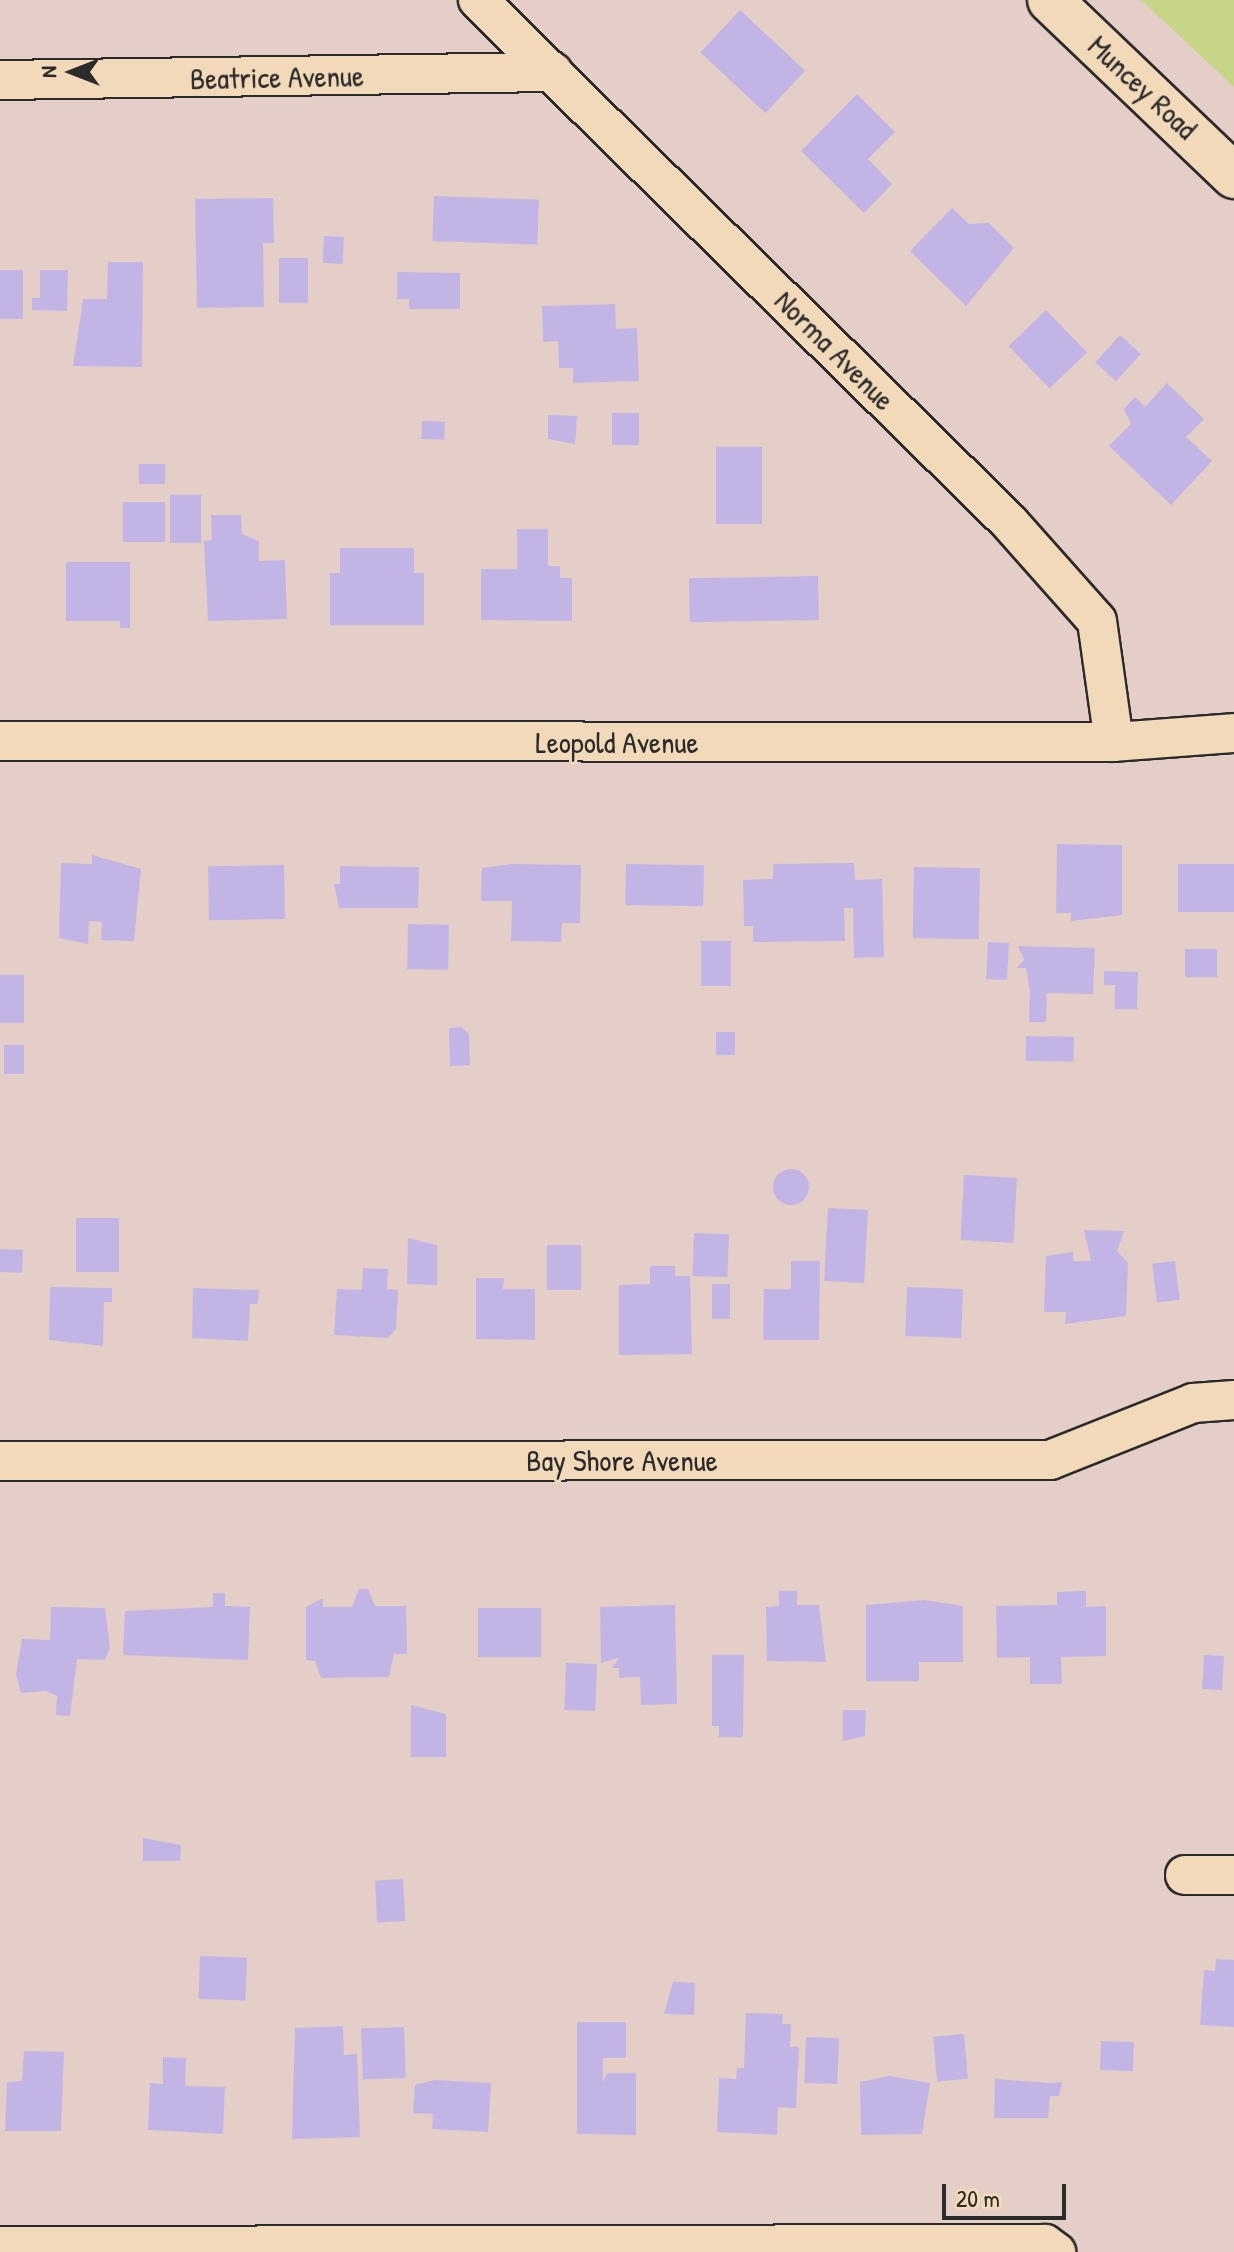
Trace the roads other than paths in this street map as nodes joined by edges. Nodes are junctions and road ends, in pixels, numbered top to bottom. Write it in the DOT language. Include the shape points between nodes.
graph roads {
  1 [pos="478,0"];
  2 [pos="1050,0"];
  3 [pos="553,72"];
  4 [pos="0,80"];
  5 [pos="1234,176"];
  6 [pos="1234,733"];
  7 [pos="0,741"];
  8 [pos="1114,742"];
  9 [pos="1234,1400"];
  10 [pos="0,1461"];
  11 [pos="1185,1875"];
  12 [pos="1234,1875"];
  13 [pos="0,2246"];
  14 [pos="1050,2248"];
  1 -- 3 [label="street, Norma Avenue"];
  2 -- 5 [label="street, Muncey Road"];
  3 -- 4 [label="street, Beatrice Avenue"];
  3 -- 8 [label="street, Norma Avenue" via="1009,522 1097,621"];
  6 -- 8 [label="street, Leopold Avenue"];
  7 -- 8 [label="street, Leopold Avenue"];
  9 -- 10 [label="street, Bay Shore Avenue" via="1193,1403 1050,1460"];
  11 -- 12 [label="street"];
  13 -- 14 [label="street"];
}
